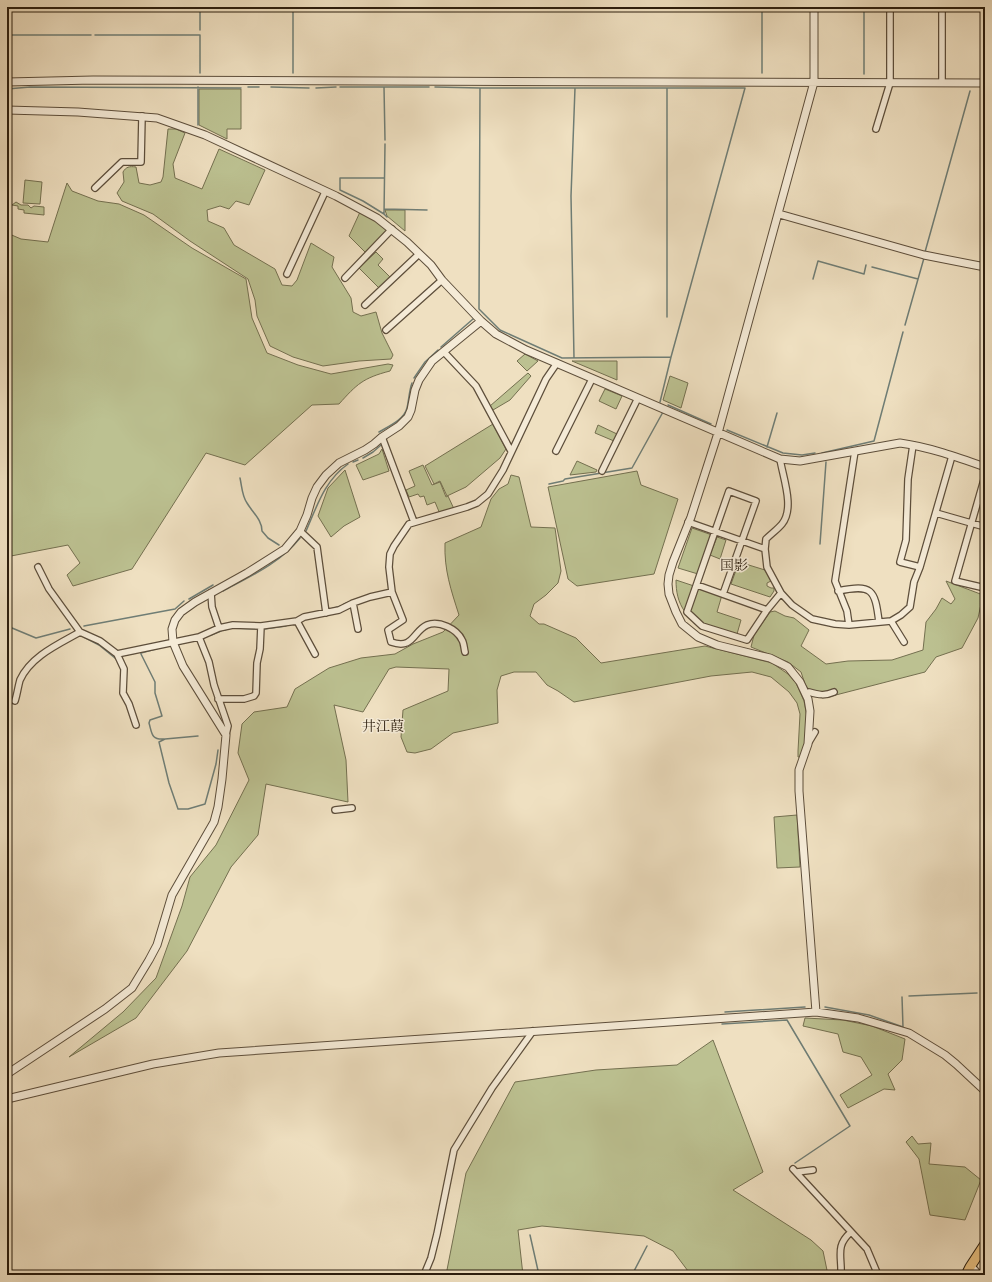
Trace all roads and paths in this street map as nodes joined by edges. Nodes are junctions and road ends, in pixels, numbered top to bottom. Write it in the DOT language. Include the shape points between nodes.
graph roads {
  1 [pos="814,7"];
  2 [pos="890,7"];
  3 [pos="942,7"];
  4 [pos="7,82"];
  5 [pos="814,82"];
  6 [pos="942,82"];
  7 [pos="890,83"];
  8 [pos="985,83"];
  9 [pos="7,110"];
  10 [pos="142,116"];
  11 [pos="876,129"];
  12 [pos="95,188"];
  13 [pos="324,192"];
  14 [pos="778,214"];
  15 [pos="392,230"];
  16 [pos="419,254"];
  17 [pos="985,267"];
  18 [pos="287,274"];
  19 [pos="345,278"];
  20 [pos="442,280"];
  21 [pos="365,305"];
  22 [pos="481,321"];
  23 [pos="386,330"];
  24 [pos="444,352"];
  25 [pos="557,363"];
  26 [pos="592,379"];
  27 [pos="638,398"];
  28 [pos="718,433"];
  29 [pos="382,437"];
  30 [pos="913,445"];
  31 [pos="511,451"];
  32 [pos="556,451"];
  33 [pos="855,451"];
  34 [pos="952,456"];
  35 [pos="780,459"];
  36 [pos="985,467"];
  37 [pos="602,471"];
  38 [pos="985,476"];
  39 [pos="936,513"];
  40 [pos="414,522"];
  41 [pos="688,522"];
  42 [pos="971,523"];
  43 [pos="985,527"];
  44 [pos="300,531"];
  45 [pos="715,532"];
  46 [pos="742,541"];
  47 [pos="765,549"];
  48 [pos="38,567"];
  49 [pos="920,567"];
  50 [pos="697,585"];
  51 [pos="985,588"];
  52 [pos="838,591"];
  53 [pos="392,592"];
  54 [pos="211,593"];
  55 [pos="781,593"];
  56 [pos="723,594"];
  57 [pos="353,603"];
  58 [pos="767,610"];
  59 [pos="326,613"];
  60 [pos="891,621"];
  61 [pos="297,622"];
  62 [pos="879,622"];
  63 [pos="849,625"];
  64 [pos="261,626"];
  65 [pos="219,628"];
  66 [pos="358,629"];
  67 [pos="80,632"];
  68 [pos="200,637"];
  69 [pos="173,642"];
  70 [pos="904,642"];
  71 [pos="464,652"];
  72 [pos="117,654"];
  73 [pos="315,654"];
  74 [pos="809,692"];
  75 [pos="834,692"];
  76 [pos="218,699"];
  77 [pos="15,702"];
  78 [pos="136,726"];
  79 [pos="815,732"];
  80 [pos="226,735"];
  81 [pos="808,744"];
  82 [pos="352,808"];
  83 [pos="335,810"];
  84 [pos="816,1012"];
  85 [pos="533,1032"];
  86 [pos="7,1074"];
  87 [pos="985,1091"];
  88 [pos="7,1100"];
  89 [pos="813,1170"];
  90 [pos="851,1232"];
  91 [pos="985,1244"];
  92 [pos="971,1265"];
  93 [pos="424,1275"];
  94 [pos="841,1275"];
  95 [pos="878,1275"];
  96 [pos="966,1275"];
  97 [pos="977,1275"];
  1 -- 5 [label="street"];
  2 -- 7 [label="street"];
  3 -- 6 [label="street"];
  4 -- 5 [label="street"];
  5 -- 7 [label="street"];
  5 -- 14 [label="street"];
  6 -- 7 [label="street"];
  6 -- 8 [label="street"];
  7 -- 11 [label="street"];
  9 -- 10 [label="street"];
  10 -- 12 [label="street" via="142,162 122,162"];
  10 -- 13 [label="street" via="166,120 195,131"];
  13 -- 15 [label="street" via="378,218"];
  13 -- 18 [label="street"];
  14 -- 17 [label="street" via="924,255"];
  14 -- 28 [label="street"];
  15 -- 16 [label="street"];
  15 -- 19 [label="street"];
  16 -- 20 [label="street"];
  16 -- 21 [label="street"];
  20 -- 22 [label="street"];
  20 -- 23 [label="street"];
  22 -- 24 [label="street"];
  22 -- 25 [label="street" via="511,343"];
  24 -- 29 [label="street" via="432,361 419,380 408,417 400,426"];
  24 -- 31 [label="street" via="476,386"];
  25 -- 26 [label="street"];
  25 -- 31 [label="street" via="546,379"];
  26 -- 27 [label="street"];
  26 -- 32 [label="street"];
  27 -- 28 [label="street"];
  27 -- 37 [label="street"];
  28 -- 35 [label="street"];
  28 -- 41 [label="street"];
  29 -- 40 [label="street"];
  29 -- 44 [label="street" via="365,450 339,463 326,475 317,487"];
  30 -- 33 [label="street" via="900,443"];
  30 -- 34 [label="street"];
  30 -- 49 [label="street" via="908,479 906,540 900,562"];
  31 -- 40 [label="street" via="494,485 478,504"];
  33 -- 35 [label="street" via="800,461"];
  33 -- 52 [label="street" via="835,581"];
  34 -- 36 [label="street"];
  34 -- 39 [label="street"];
  35 -- 47 [label="street" via="788,503 787,514 766,539"];
  38 -- 42 [label="street"];
  39 -- 42 [label="street"];
  39 -- 49 [label="street"];
  40 -- 53 [label="street" via="402,533 390,554"];
  41 -- 45 [label="street"];
  41 -- 81 [label="street" via="669,575 669,594 682,624 698,638 770,658 788,667 800,682 808,699"];
  42 -- 43 [label="street"];
  42 -- 51 [label="street" via="954,581"];
  44 -- 54 [label="street" via="285,549"];
  44 -- 59 [label="street" via="317,547"];
  45 -- 46 [label="street"];
  45 -- 46 [label="street" via="729,491 756,501"];
  45 -- 50 [label="street"];
  46 -- 47 [label="street"];
  46 -- 56 [label="street"];
  47 -- 55 [label="street" via="768,567"];
  48 -- 67 [label="street" via="49,589"];
  49 -- 60 [label="street" via="914,582 910,607"];
  50 -- 56 [label="street"];
  50 -- 58 [label="street" via="687,612 702,626 747,640"];
  52 -- 62 [label="street" via="862,587 868,589 878,607"];
  52 -- 63 [label="street" via="847,611"];
  53 -- 57 [label="street"];
  53 -- 71 [label="street" via="403,620 388,630 391,642 399,645 405,643 427,625 435,624 456,631 462,640"];
  54 -- 65 [label="street" via="212,607"];
  54 -- 69 [label="street" via="190,605 178,616 172,629"];
  55 -- 58 [label="street"];
  55 -- 63 [label="street" via="792,605 812,619"];
  56 -- 58 [label="street"];
  57 -- 59 [label="street"];
  57 -- 66 [label="street"];
  59 -- 61 [label="street" via="304,617"];
  60 -- 62 [label="street"];
  60 -- 70 [label="street"];
  61 -- 64 [label="street"];
  61 -- 73 [label="street"];
  62 -- 63 [label="street"];
  64 -- 65 [label="street" via="233,625"];
  64 -- 76 [label="street" via="256,693 244,699"];
  65 -- 68 [label="street"];
  67 -- 72 [label="street" via="100,641"];
  67 -- 77 [label="street" via="30,664 20,680"];
  68 -- 69 [label="street"];
  68 -- 76 [label="street"];
  69 -- 72 [label="street"];
  69 -- 80 [label="street" via="183,666"];
  72 -- 78 [label="street" via="124,669 123,693"];
  74 -- 75 [label="street" via="827,695"];
  76 -- 80 [label="street" via="228,726"];
  79 -- 81 [label="street"];
  80 -- 86 [label="street" via="221,786 214,822 172,896 157,945 132,988"];
  81 -- 84 [label="street" via="799,770 798,791"];
  82 -- 83 [label="street"];
  84 -- 85 [label="street"];
  84 -- 87 [label="street" via="858,1018 909,1033 945,1055"];
  85 -- 88 [label="street" via="219,1053 154,1064"];
  85 -- 93 [label="street" via="492,1088 454,1150 437,1234"];
  89 -- 90 [label="street" via="795,1170"];
  90 -- 94 [label="street" via="844,1238 840,1249"];
  90 -- 95 [label="street" via="867,1249"];
  91 -- 92 [label="highway"];
  92 -- 96 [label="highway"];
  92 -- 97 [label="street" via="978,1272"];
}
